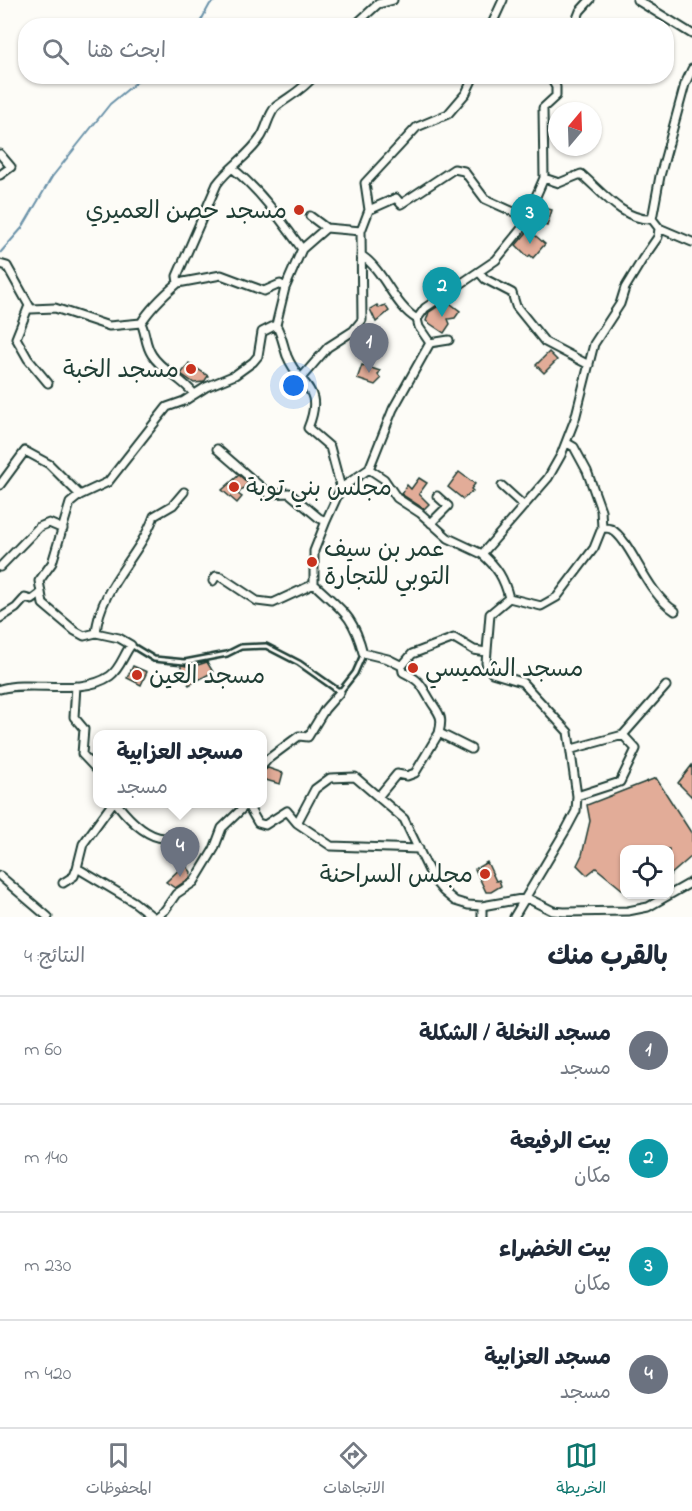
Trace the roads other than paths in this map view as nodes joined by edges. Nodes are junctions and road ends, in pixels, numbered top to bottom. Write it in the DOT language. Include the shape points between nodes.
graph roads {
  1 [pos="393,0"];
  2 [pos="504,0"];
  3 [pos="637,0"];
  4 [pos="587,1"];
  5 [pos="363,18"];
  6 [pos="495,18"];
  7 [pos="577,18"];
  8 [pos="666,18"];
  9 [pos="674,23"];
  10 [pos="692,34"];
  11 [pos="692,69"];
  12 [pos="306,84"];
  13 [pos="470,84"];
  14 [pos="554,84"];
  15 [pos="0,154"];
  16 [pos="232,168"];
  17 [pos="0,175"];
  18 [pos="543,178"];
  19 [pos="369,210"];
  20 [pos="310,216"];
  21 [pos="527,218"];
  22 [pos="652,219"];
  23 [pos="326,228"];
  24 [pos="659,228"];
  25 [pos="361,231"];
  26 [pos="692,242"];
  27 [pos="302,249"];
  28 [pos="361,255"];
  29 [pos="0,264"];
  30 [pos="480,273"];
  31 [pos="178,283"];
  32 [pos="285,288"];
  33 [pos="28,308"];
  34 [pos="417,319"];
  35 [pos="141,323"];
  36 [pos="276,325"];
  37 [pos="449,340"];
  38 [pos="430,343"];
  39 [pos="589,365"];
  40 [pos="302,377"];
  41 [pos="48,383"];
  42 [pos="194,394"];
  43 [pos="567,444"];
  44 [pos="217,449"];
  45 [pos="369,470"];
  46 [pos="0,485"];
  47 [pos="502,486"];
  48 [pos="342,488"];
  49 [pos="184,492"];
  50 [pos="80,495"];
  51 [pos="437,496"];
  52 [pos="524,506"];
  53 [pos="326,520"];
  54 [pos="431,523"];
  55 [pos="602,528"];
  56 [pos="63,529"];
  57 [pos="482,554"];
  58 [pos="0,567"];
  59 [pos="213,581"];
  60 [pos="314,584"];
  61 [pos="40,594"];
  62 [pos="509,598"];
  63 [pos="675,611"];
  64 [pos="0,618"];
  65 [pos="96,633"];
  66 [pos="131,645"];
  67 [pos="486,652"];
  68 [pos="363,653"];
  69 [pos="402,666"];
  70 [pos="76,686"];
  71 [pos="666,686"];
  72 [pos="0,689"];
  73 [pos="340,692"];
  74 [pos="440,733"];
  75 [pos="623,735"];
  76 [pos="471,749"];
  77 [pos="572,749"];
  78 [pos="267,760"];
  79 [pos="93,766"];
  80 [pos="577,796"];
  81 [pos="378,797"];
  82 [pos="109,808"];
  83 [pos="120,808"];
  84 [pos="243,808"];
  85 [pos="249,808"];
  86 [pos="297,823"];
  87 [pos="164,838"];
  88 [pos="418,849"];
  89 [pos="77,868"];
  90 [pos="0,876"];
  91 [pos="692,882"];
  92 [pos="63,883"];
  93 [pos="526,898"];
  94 [pos="482,906"];
  95 [pos="564,914"];
  96 [pos="48,917"];
  97 [pos="155,917"];
  98 [pos="482,917"];
  99 [pos="514,917"];
  1 -- 5 [label="street" via="378,4"];
  2 -- 6 [label="street"];
  3 -- 8 [label="street"];
  4 -- 7 [label="street"];
  9 -- 10 [label="street"];
  11 -- 22 [label="street" via="660,176"];
  12 -- 16 [label="street" via="278,105 261,137"];
  13 -- 19 [label="street" via="448,114 417,127 365,183"];
  14 -- 18 [label="street" via="556,96 543,108"];
  15 -- 17 [label="street" via="11,167"];
  16 -- 27 [label="street" via="246,178"];
  16 -- 31 [label="street" via="217,184 177,276"];
  18 -- 21 [label="street"];
  18 -- 22 [label="street" via="560,183 581,174 622,210 640,220"];
  19 -- 21 [label="street" via="390,198 401,204 454,169 464,171 485,199"];
  19 -- 25 [label="street"];
  20 -- 23 [label="street"];
  21 -- 30 [label="street" via="510,245"];
  22 -- 24 [label="street"];
  23 -- 25 [label="street"];
  23 -- 27 [label="street"];
  24 -- 26 [label="street"];
  24 -- 39 [label="street" via="658,237 594,344"];
  25 -- 28 [label="street"];
  27 -- 32 [label="street"];
  28 -- 34 [label="street" via="377,270 407,313"];
  28 -- 40 [label="street" via="362,320 353,332 328,347"];
  29 -- 33 [label="street" via="7,266"];
  30 -- 34 [label="street" via="425,309"];
  30 -- 39 [label="street" via="512,293 516,306 545,342"];
  31 -- 32 [label="street" via="221,275 264,291 280,285"];
  31 -- 35 [label="street" via="158,300"];
  32 -- 36 [label="street"];
  33 -- 35 [label="street" via="55,308 109,326"];
  33 -- 41 [label="street" via="16,338 27,359"];
  34 -- 38 [label="street"];
  35 -- 42 [label="street" via="151,354"];
  36 -- 40 [label="street" via="287,356"];
  36 -- 42 [label="street" via="262,332 258,356 253,362 236,375"];
  37 -- 38 [label="street"];
  38 -- 45 [label="street" via="390,416"];
  39 -- 43 [label="street"];
  40 -- 48 [label="street" via="316,408 308,428 330,447"];
  42 -- 50 [label="street" via="167,407 108,482"];
  43 -- 52 [label="street" via="548,478"];
  43 -- 55 [label="street" via="574,447 587,471 601,510"];
  44 -- 53 [label="street" via="269,494 289,493"];
  45 -- 48 [label="street"];
  45 -- 54 [label="street" via="384,479 397,498"];
  46 -- 50 [label="street" via="24,451 49,464"];
  47 -- 52 [label="street"];
  48 -- 53 [label="street"];
  49 -- 65 [label="street" via="173,505 154,516 147,535 106,593"];
  50 -- 56 [label="street" via="70,504"];
  51 -- 54 [label="street" via="448,506"];
  52 -- 57 [label="street"];
  53 -- 60 [label="street" via="314,551"];
  54 -- 57 [label="street" via="448,538"];
  55 -- 62 [label="street" via="594,548 557,597 541,606"];
  55 -- 63 [label="street" via="612,529 661,602"];
  56 -- 58 [label="street" via="49,523 39,527"];
  56 -- 61 [label="street" via="52,563 39,581"];
  57 -- 62 [label="street" via="504,579"];
  59 -- 60 [label="street" via="216,576 221,577 257,601 273,603"];
  60 -- 68 [label="street" via="340,605 356,630"];
  61 -- 64 [label="street" via="32,600 25,598"];
  61 -- 65 [label="street" via="43,604 75,631 84,636"];
  62 -- 67 [label="street" via="490,614"];
  65 -- 66 [label="street"];
  66 -- 70 [label="street" via="111,675"];
  66 -- 73 [label="lane" via="154,658 185,662 227,654 241,646 266,646"];
  67 -- 69 [label="street" via="453,638 412,654"];
  67 -- 77 [label="street" via="486,663 492,673 522,682 568,732"];
  68 -- 69 [label="street"];
  68 -- 73 [label="lane" via="356,673"];
  69 -- 74 [label="street" via="403,672 418,679 440,712"];
  70 -- 72 [label="street" via="15,685"];
  70 -- 79 [label="street" via="74,717 84,729 82,754"];
  71 -- 75 [label="street"];
  73 -- 78 [label="street" via="308,737 299,736"];
  74 -- 76 [label="street"];
  74 -- 81 [label="street" via="415,772 407,776 397,774"];
  75 -- 77 [label="street"];
  75 -- 80 [label="street" via="636,749 620,782"];
  77 -- 80 [label="street"];
  80 -- 93 [label="street" via="576,811"];
  81 -- 86 [label="street" via="350,775 330,778 315,789"];
  81 -- 88 [label="street" via="404,819"];
  82 -- 89 [label="street" via="83,844"];
  83 -- 87 [label="street" via="153,837"];
  84 -- 97 [label="street" via="222,828 194,882 176,894"];
  85 -- 86 [label="street" via="258,823 265,825 287,811"];
  86 -- 88 [label="street" via="331,846"];
  88 -- 94 [label="street" via="443,891 455,901"];
  89 -- 92 [label="street" via="74,876"];
  89 -- 97 [label="street"];
  90 -- 96 [label="street"];
  91 -- 95 [label="street" via="648,907"];
  93 -- 94 [label="street"];
  93 -- 95 [label="street"];
  93 -- 99 [label="street"];
  94 -- 98 [label="street"];
}
